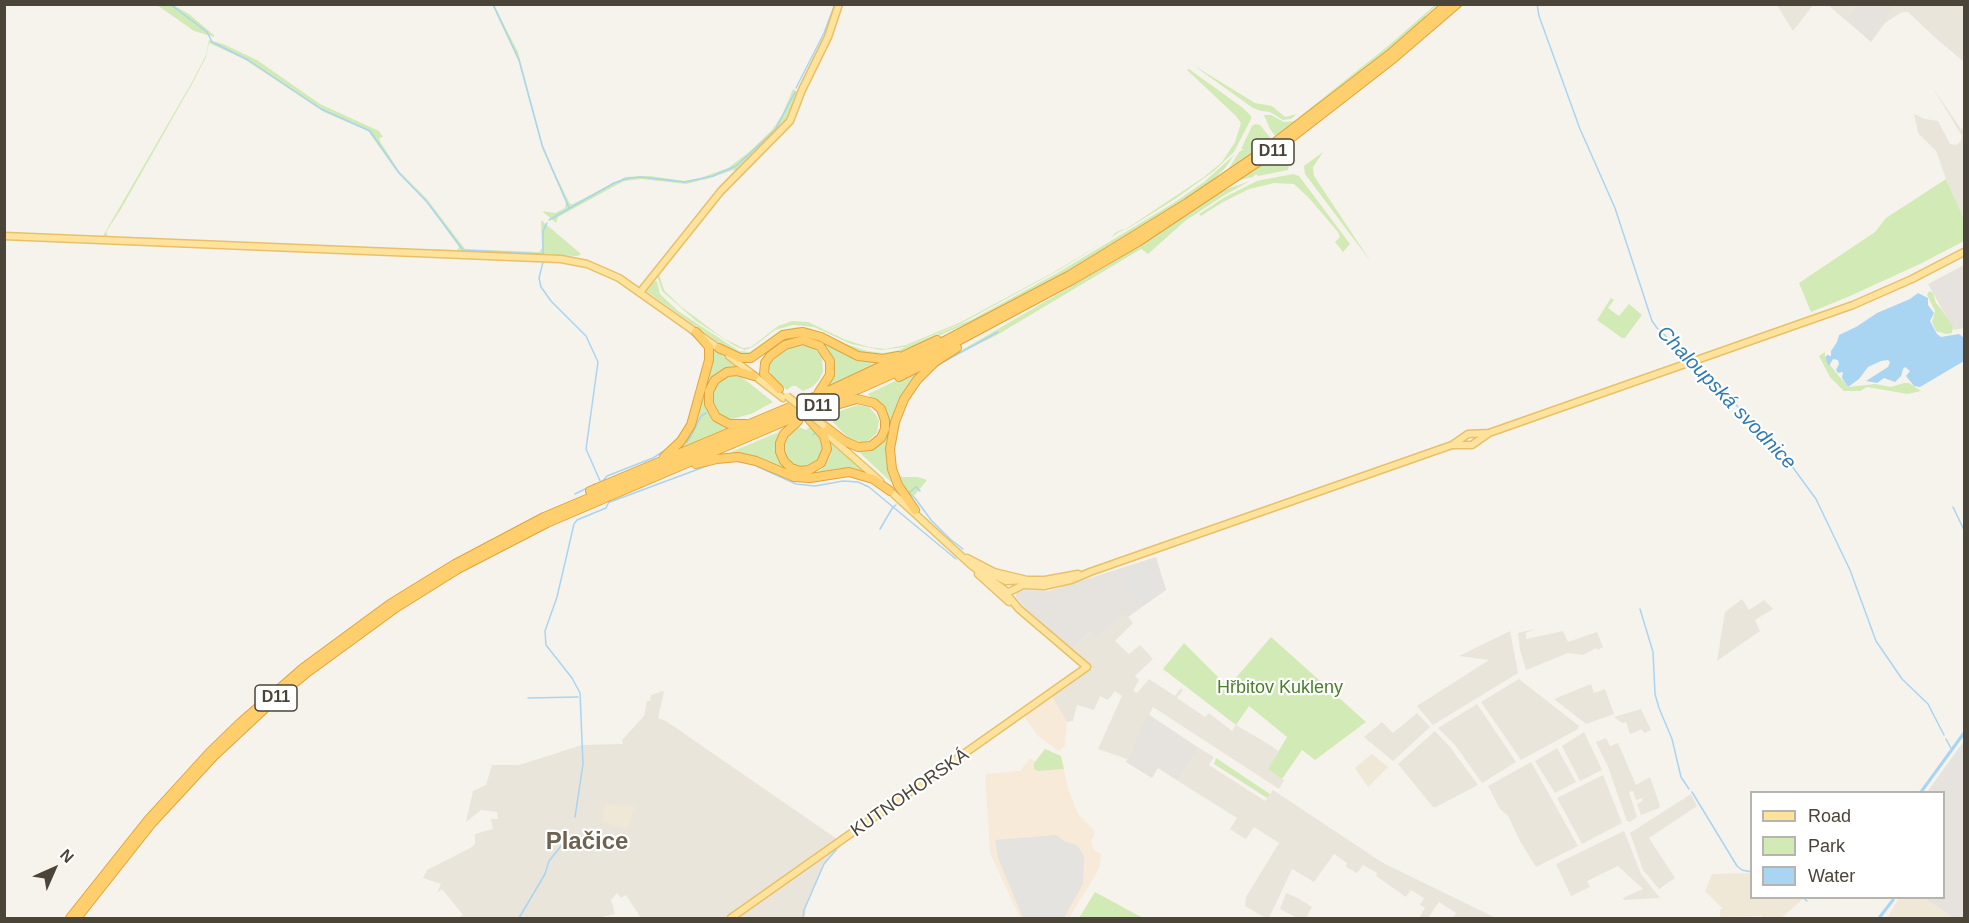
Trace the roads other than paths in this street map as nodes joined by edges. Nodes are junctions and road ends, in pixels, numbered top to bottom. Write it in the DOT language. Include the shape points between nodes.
graph roads {
  1 [pos="839,4"];
  2 [pos="1447,4"];
  3 [pos="1457,4"];
  4 [pos="4,236"];
  5 [pos="1965,252"];
  6 [pos="641,291"];
  7 [pos="1017,310"];
  8 [pos="1004,311"];
  9 [pos="696,332"];
  10 [pos="718,348"];
  11 [pos="957,348"];
  12 [pos="913,352"];
  13 [pos="740,363"];
  14 [pos="754,376"];
  15 [pos="778,389"];
  16 [pos="785,397"];
  17 [pos="810,398"];
  18 [pos="836,405"];
  19 [pos="808,418"];
  20 [pos="798,421"];
  21 [pos="755,422"];
  22 [pos="820,426"];
  23 [pos="1489,432"];
  24 [pos="1472,434"];
  25 [pos="1465,437"];
  26 [pos="1472,444"];
  27 [pos="1452,445"];
  28 [pos="696,464"];
  29 [pos="650,466"];
  30 [pos="612,490"];
  31 [pos="890,491"];
  32 [pos="602,494"];
  33 [pos="915,510"];
  34 [pos="963,557"];
  35 [pos="1090,572"];
  36 [pos="1027,580"];
  37 [pos="1009,581"];
  38 [pos="1013,589"];
  39 [pos="1004,590"];
  40 [pos="1024,613"];
  41 [pos="1063,647"];
  42 [pos="1071,678"];
  43 [pos="120,859"];
  44 [pos="109,873"];
  45 [pos="70,918"];
  46 [pos="77,918"];
  47 [pos="731,918"];
  1 -- 6 [label="main road" via="790,121 722,191"];
  2 -- 8 [label="highway, D11" via="1390,54 1243,165 1134,237"];
  3 -- 7 [label="highway, D11" via="1272,152 1138,242"];
  4 -- 6 [label="main road" via="561,259 599,268"];
  5 -- 23 [label="main road" via="1872,297"];
  6 -- 9 [label="main road"];
  7 -- 11 [label="highway"];
  7 -- 30 [label="highway, D11" via="855,391"];
  8 -- 12 [label="highway"];
  8 -- 30 [label="highway, D11" via="910,359"];
  9 -- 10 [label="main road"];
  9 -- 29 [label="highway" via="708,345 710,356 693,419 678,444"];
  10 -- 12 [label="highway" via="740,358 751,358 783,335 803,332 866,357 888,358"];
  10 -- 13 [label="main road"];
  11 -- 18 [label="highway"];
  11 -- 33 [label="highway" via="935,362 914,384 893,429 892,469"];
  12 -- 17 [label="highway"];
  13 -- 14 [label="main road"];
  13 -- 15 [label="main road"];
  14 -- 16 [label="main road"];
  14 -- 21 [label="highway" via="737,371 723,374 713,383 708,397 712,412 723,422"];
  15 -- 16 [label="main road"];
  15 -- 17 [label="highway" via="764,374 767,359 788,343 810,341 825,351 831,368 826,384"];
  16 -- 19 [label="main road, bridge"];
  16 -- 22 [label="main road, bridge"];
  17 -- 21 [label="highway, D11"];
  18 -- 20 [label="highway"];
  18 -- 22 [label="highway" via="862,399 878,405 885,420 881,438 861,448"];
  19 -- 22 [label="highway"];
  20 -- 22 [label="highway" via="779,446 784,461 797,470 812,469 824,458 827,449"];
  20 -- 28 [label="highway"];
  21 -- 29 [label="highway, D11"];
  22 -- 31 [label="main road"];
  22 -- 33 [label="main road"];
  23 -- 24 [label="main road"];
  23 -- 26 [label="main road"];
  24 -- 25 [label="main road"];
  24 -- 26 [label="main road" via="1476,437"];
  25 -- 26 [label="main road" via="1465,443"];
  25 -- 27 [label="main road"];
  26 -- 27 [label="main road"];
  27 -- 35 [label="main road"];
  28 -- 30 [label="highway"];
  28 -- 31 [label="highway" via="738,457 794,477 849,472 873,479"];
  29 -- 30 [label="highway, D11"];
  30 -- 32 [label="highway"];
  30 -- 32 [label="highway, D11"];
  31 -- 34 [label="main road"];
  32 -- 43 [label="highway, D11" via="458,569 333,652 214,756"];
  32 -- 43 [label="highway, D11" via="531,524 455,564 355,628 303,668 210,752 148,820"];
  33 -- 34 [label="main road"];
  34 -- 36 [label="main road" via="994,572"];
  34 -- 37 [label="main road"];
  34 -- 39 [label="main road"];
  34 -- 40 [label="main road"];
  35 -- 36 [label="main road"];
  35 -- 38 [label="main road" via="1062,583"];
  36 -- 37 [label="main road"];
  37 -- 38 [label="main road"];
  37 -- 39 [label="main road" via="1002,585"];
  38 -- 39 [label="main road"];
  38 -- 40 [label="main road"];
  39 -- 40 [label="main road"];
  40 -- 41 [label="main road"];
  41 -- 42 [label="main road" via="1076,666"];
  41 -- 42 [label="main road, KUTNOHORSKÁ" via="1087,667"];
  42 -- 47 [label="main road, KUTNOHORSKÁ"];
  43 -- 44 [label="highway, D11"];
  44 -- 45 [label="highway, D11"];
  44 -- 46 [label="highway, D11"];
}
